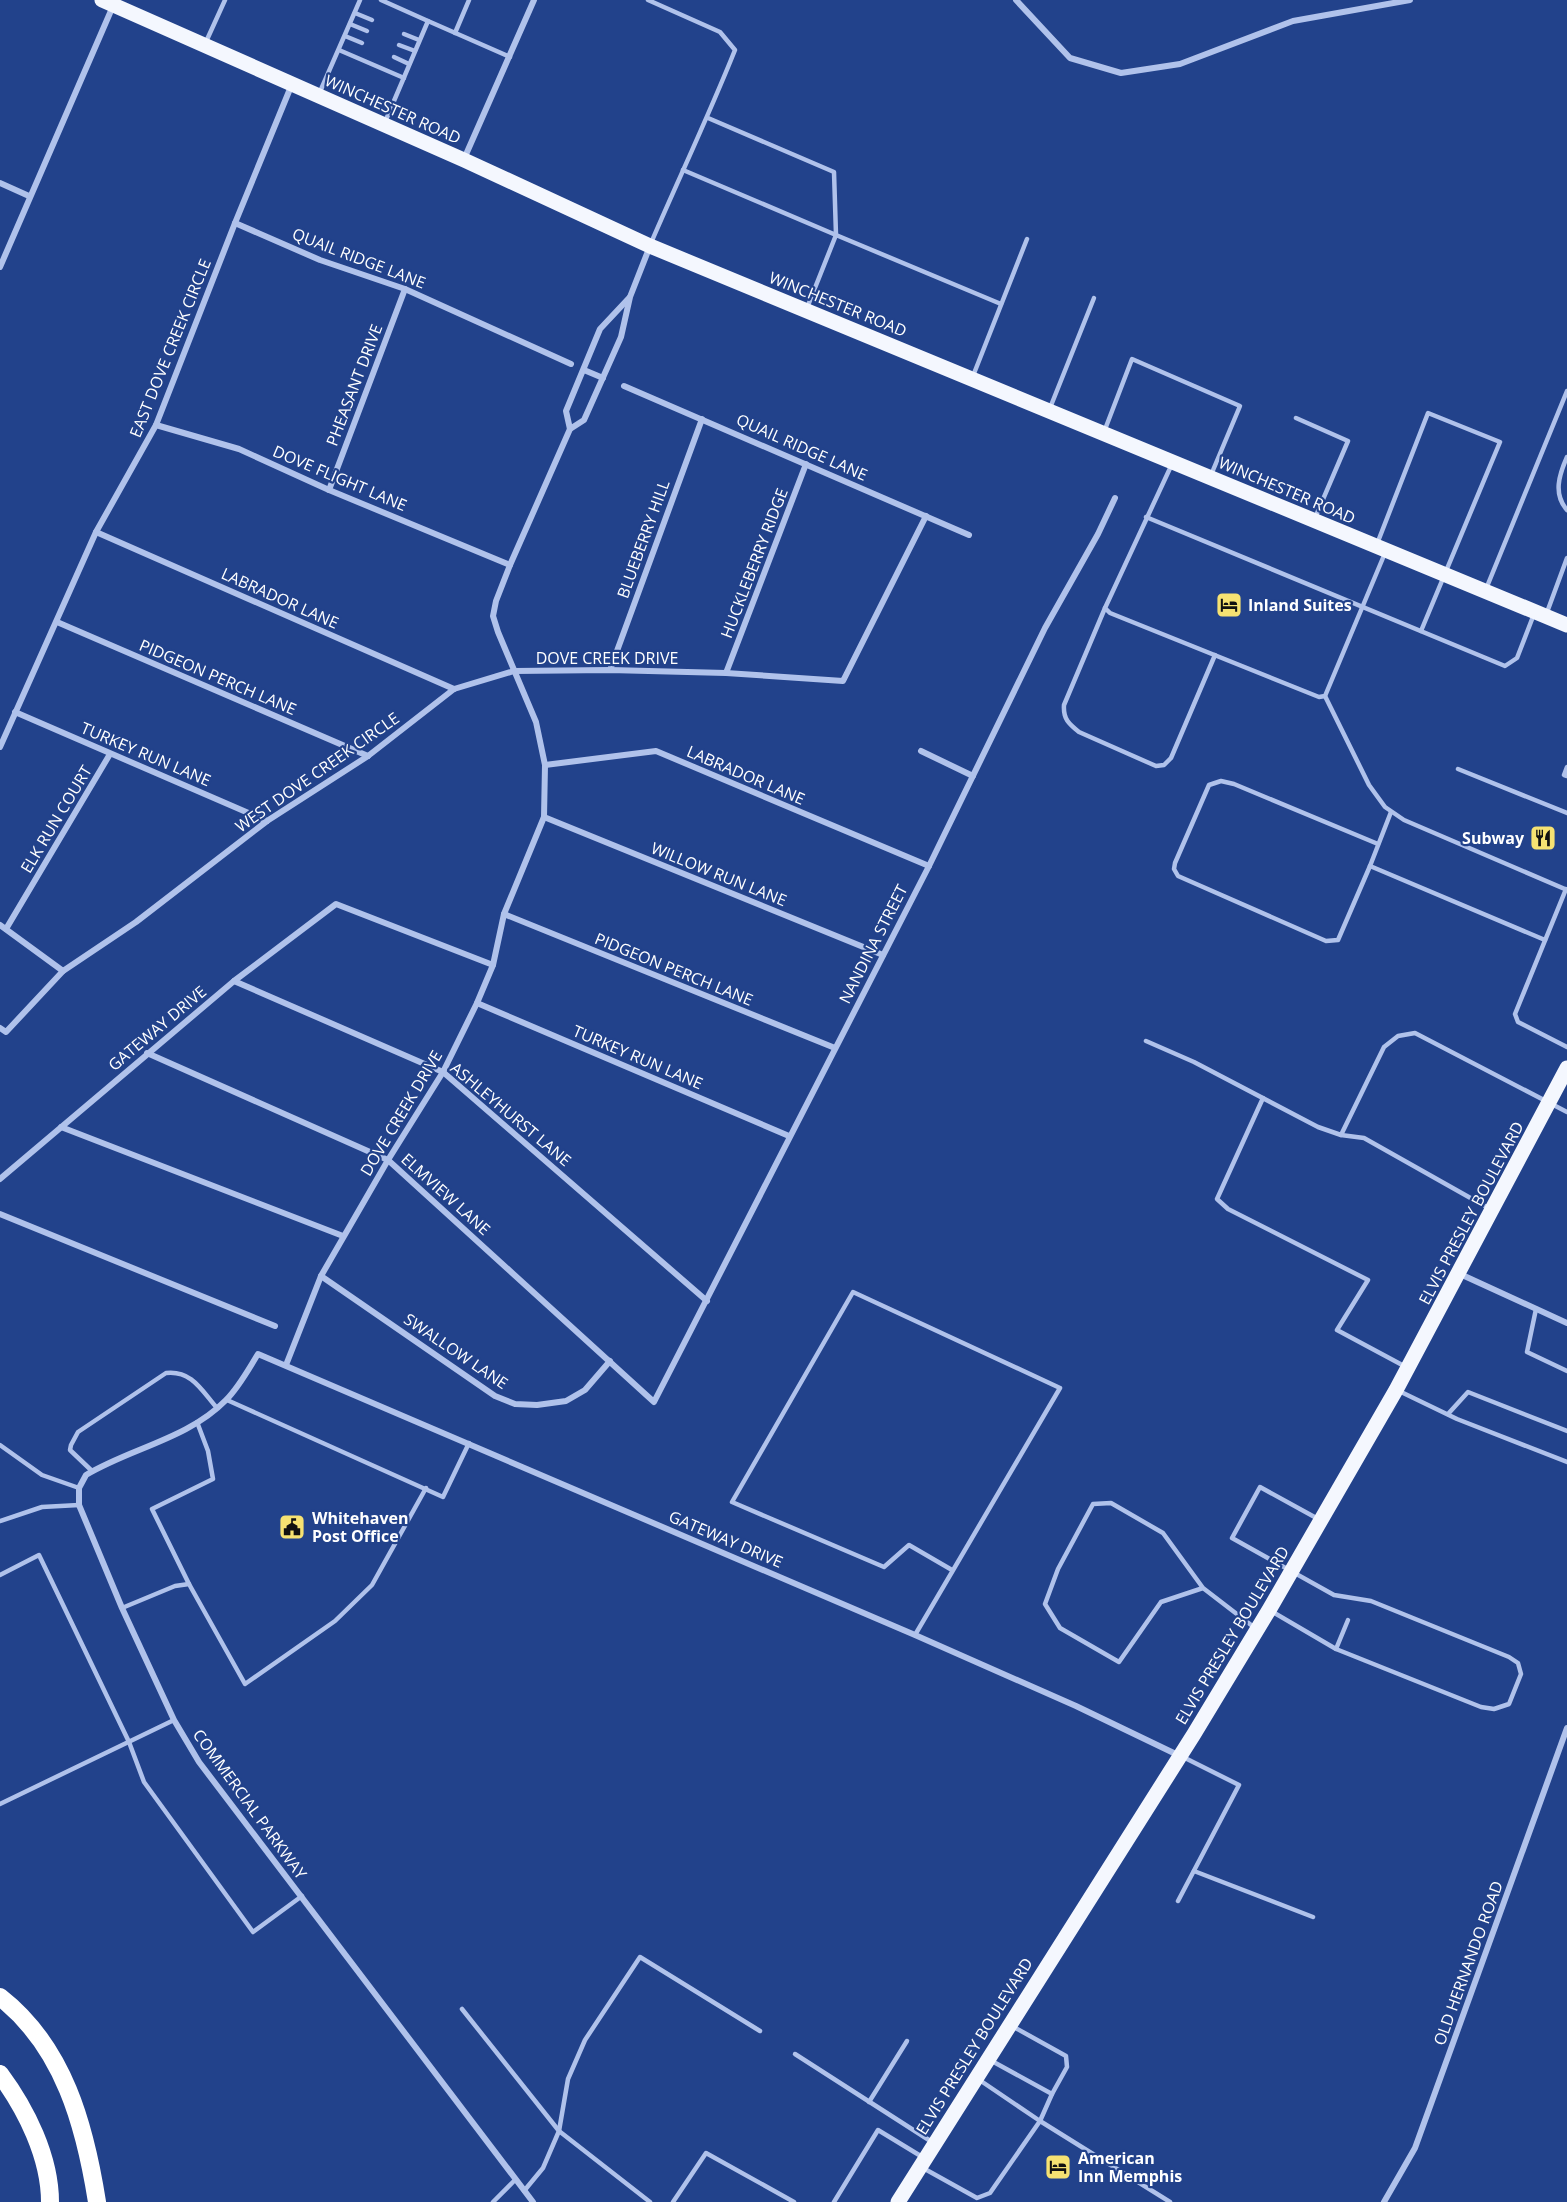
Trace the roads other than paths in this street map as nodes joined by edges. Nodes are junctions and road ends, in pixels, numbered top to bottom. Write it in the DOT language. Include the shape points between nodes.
graph roads {
  1 [pos="225,0"];
  2 [pos="360,0"];
  3 [pos="381,0"];
  4 [pos="469,0"];
  5 [pos="534,0"];
  6 [pos="648,0"];
  7 [pos="1016,0"];
  8 [pos="1410,0"];
  9 [pos="1391,2"];
  10 [pos="108,3"];
  11 [pos="355,13"];
  12 [pos="372,20"];
  13 [pos="428,21"];
  14 [pos="350,24"];
  15 [pos="367,31"];
  16 [pos="455,33"];
  17 [pos="404,34"];
  18 [pos="345,36"];
  19 [pos="419,40"];
  20 [pos="363,44"];
  21 [pos="204,45"];
  22 [pos="399,45"];
  23 [pos="339,50"];
  24 [pos="415,51"];
  25 [pos="394,57"];
  26 [pos="510,57"];
  27 [pos="409,64"];
  28 [pos="404,78"];
  29 [pos="292,84"];
  30 [pos="318,96"];
  31 [pos="708,118"];
  32 [pos="384,125"];
  33 [pos="464,160"];
  34 [pos="682,170"];
  35 [pos="0,183"];
  36 [pos="29,196"];
  37 [pos="235,223"];
  38 [pos="836,235"];
  39 [pos="1027,239"];
  40 [pos="650,246"];
  41 [pos="0,267"];
  42 [pos="405,289"];
  43 [pos="630,297"];
  44 [pos="1094,298"];
  45 [pos="1001,304"];
  46 [pos="806,310"];
  47 [pos="571,364"];
  48 [pos="584,370"];
  49 [pos="603,378"];
  50 [pos="972,379"];
  51 [pos="624,386"];
  52 [pos="1567,391"];
  53 [pos="1049,411"];
  54 [pos="1296,418"];
  55 [pos="702,419"];
  56 [pos="156,424"];
  57 [pos="570,429"];
  58 [pos="1103,433"];
  59 [pos="1567,458"];
  60 [pos="1173,462"];
  61 [pos="806,464"];
  62 [pos="1210,477"];
  63 [pos="329,490"];
  64 [pos="1115,498"];
  65 [pos="1567,510"];
  66 [pos="926,516"];
  67 [pos="1146,517"];
  68 [pos="1314,521"];
  69 [pos="96,532"];
  70 [pos="969,535"];
  71 [pos="1381,548"];
  72 [pos="1567,558"];
  73 [pos="510,565"];
  74 [pos="1446,575"];
  75 [pos="1485,591"];
  76 [pos="1363,606"];
  77 [pos="1105,608"];
  78 [pos="1540,614"];
  79 [pos="57,621"];
  80 [pos="1567,625"];
  81 [pos="1422,631"];
  82 [pos="1215,655"];
  83 [pos="610,669"];
  84 [pos="514,671"];
  85 [pos="726,673"];
  86 [pos="454,689"];
  87 [pos="1325,696"];
  88 [pos="15,712"];
  89 [pos="0,747"];
  90 [pos="921,752"];
  91 [pos="110,754"];
  92 [pos="368,756"];
  93 [pos="545,765"];
  94 [pos="1567,767"];
  95 [pos="1458,769"];
  96 [pos="973,776"];
  97 [pos="1567,776"];
  98 [pos="1391,812"];
  99 [pos="1567,813"];
  100 [pos="544,817"];
  101 [pos="267,820"];
  102 [pos="1378,844"];
  103 [pos="929,866"];
  104 [pos="1370,866"];
  105 [pos="1567,890"];
  106 [pos="504,914"];
  107 [pos="3,927"];
  108 [pos="1545,940"];
  109 [pos="883,956"];
  110 [pos="493,965"];
  111 [pos="63,971"];
  112 [pos="234,981"];
  113 [pos="477,1003"];
  114 [pos="0,1028"];
  115 [pos="1146,1041"];
  116 [pos="1567,1047"];
  117 [pos="835,1048"];
  118 [pos="147,1053"];
  119 [pos="1567,1068"];
  120 [pos="443,1072"];
  121 [pos="1263,1098"];
  122 [pos="1549,1104"];
  123 [pos="1567,1112"];
  124 [pos="61,1127"];
  125 [pos="1341,1135"];
  126 [pos="789,1136"];
  127 [pos="388,1160"];
  128 [pos="0,1179"];
  129 [pos="1492,1211"];
  130 [pos="0,1214"];
  131 [pos="343,1236"];
  132 [pos="1459,1273"];
  133 [pos="321,1276"];
  134 [pos="707,1301"];
  135 [pos="1536,1309"];
  136 [pos="1567,1323"];
  137 [pos="275,1326"];
  138 [pos="610,1361"];
  139 [pos="285,1365"];
  140 [pos="1408,1368"];
  141 [pos="1567,1371"];
  142 [pos="1396,1390"];
  143 [pos="226,1400"];
  144 [pos="654,1402"];
  145 [pos="217,1408"];
  146 [pos="1448,1414"];
  147 [pos="197,1422"];
  148 [pos="1567,1431"];
  149 [pos="470,1443"];
  150 [pos="0,1445"];
  151 [pos="1567,1462"];
  152 [pos="92,1471"];
  153 [pos="79,1488"];
  154 [pos="426,1488"];
  155 [pos="78,1505"];
  156 [pos="1321,1520"];
  157 [pos="0,1521"];
  158 [pos="952,1570"];
  159 [pos="1291,1571"];
  160 [pos="0,1575"];
  161 [pos="189,1584"];
  162 [pos="1203,1588"];
  163 [pos="122,1608"];
  164 [pos="1269,1610"];
  165 [pos="1348,1620"];
  166 [pos="1257,1629"];
  167 [pos="915,1635"];
  168 [pos="1336,1649"];
  169 [pos="174,1720"];
  170 [pos="1567,1728"];
  171 [pos="129,1742"];
  172 [pos="1180,1756"];
  173 [pos="0,1804"];
  174 [pos="1194,1871"];
  175 [pos="302,1896"];
  176 [pos="1178,1901"];
  177 [pos="1313,1917"];
  178 [pos="0,1997"];
  179 [pos="462,2009"];
  180 [pos="1009,2025"];
  181 [pos="760,2031"];
  182 [pos="907,2041"];
  183 [pos="795,2054"];
  184 [pos="988,2058"];
  185 [pos="0,2074"];
  186 [pos="976,2078"];
  187 [pos="1052,2094"];
  188 [pos="869,2103"];
  189 [pos="1040,2121"];
  190 [pos="560,2131"];
  191 [pos="934,2144"];
  192 [pos="923,2162"];
  193 [pos="515,2180"];
  194 [pos="524,2191"];
  195 [pos="901,2201"];
  196 [pos="50,2202"];
  197 [pos="98,2202"];
  198 [pos="493,2202"];
  199 [pos="532,2202"];
  200 [pos="650,2202"];
  201 [pos="672,2202"];
  202 [pos="794,2202"];
  203 [pos="834,2202"];
  204 [pos="1170,2202"];
  205 [pos="1384,2202"];
  1 -- 21 [label="lane"];
  2 -- 11 [label="lane"];
  3 -- 13 [label="lane"];
  4 -- 16 [label="lane"];
  5 -- 26 [label="street"];
  6 -- 31 [label="lane" via="720,32 735,50"];
  7 -- 9 [label="street" via="1070,58 1121,73 1180,64 1293,21"];
  8 -- 9 [label="street"];
  10 -- 21 [label="main road, WINCHESTER ROAD"];
  10 -- 36 [label="street"];
  11 -- 12 [label="lane"];
  11 -- 14 [label="lane"];
  13 -- 16 [label="lane"];
  13 -- 19 [label="lane"];
  14 -- 15 [label="lane"];
  14 -- 18 [label="lane"];
  16 -- 26 [label="lane"];
  17 -- 19 [label="lane"];
  18 -- 20 [label="lane"];
  18 -- 23 [label="lane"];
  19 -- 24 [label="lane"];
  21 -- 29 [label="main road, WINCHESTER ROAD"];
  22 -- 24 [label="lane"];
  23 -- 28 [label="lane"];
  23 -- 30 [label="lane"];
  24 -- 27 [label="lane"];
  25 -- 27 [label="lane"];
  26 -- 33 [label="street"];
  27 -- 28 [label="lane"];
  28 -- 32 [label="lane"];
  29 -- 30 [label="main road, WINCHESTER ROAD"];
  29 -- 37 [label="street, EAST DOVE CREEK CIRCLE"];
  30 -- 32 [label="main road, WINCHESTER ROAD"];
  31 -- 34 [label="lane"];
  31 -- 38 [label="lane" via="834,172"];
  32 -- 33 [label="main road, WINCHESTER ROAD"];
  33 -- 40 [label="main road, WINCHESTER ROAD"];
  34 -- 38 [label="lane"];
  34 -- 40 [label="lane"];
  35 -- 36 [label="street"];
  36 -- 41 [label="street"];
  37 -- 42 [label="street, QUAIL RIDGE LANE" via="320,260"];
  37 -- 56 [label="street, EAST DOVE CREEK CIRCLE"];
  38 -- 45 [label="lane"];
  38 -- 46 [label="lane"];
  39 -- 45 [label="lane"];
  40 -- 43 [label="street"];
  40 -- 46 [label="main road, WINCHESTER ROAD"];
  42 -- 47 [label="street, QUAIL RIDGE LANE"];
  42 -- 63 [label="street, PHEASANT DRIVE"];
  43 -- 48 [label="street" via="600,329"];
  43 -- 49 [label="street" via="621,337"];
  44 -- 53 [label="lane"];
  45 -- 50 [label="lane"];
  46 -- 50 [label="main road, WINCHESTER ROAD"];
  48 -- 49 [label="street"];
  48 -- 57 [label="street" via="566,411"];
  49 -- 57 [label="street" via="584,420"];
  50 -- 53 [label="main road, WINCHESTER ROAD"];
  51 -- 55 [label="street, QUAIL RIDGE LANE"];
  52 -- 75 [label="lane"];
  53 -- 58 [label="main road, WINCHESTER ROAD"];
  54 -- 68 [label="lane" via="1348,441"];
  55 -- 61 [label="street, QUAIL RIDGE LANE"];
  55 -- 83 [label="street, BLUEBERRY HILL"];
  56 -- 63 [label="street, DOVE FLIGHT LANE" via="239,449"];
  56 -- 69 [label="street, EAST DOVE CREEK CIRCLE"];
  57 -- 73 [label="street"];
  58 -- 60 [label="main road, WINCHESTER ROAD"];
  58 -- 62 [label="lane" via="1131,359 1240,406"];
  59 -- 65 [label="lane" via="1559,476 1560,501"];
  60 -- 62 [label="main road, WINCHESTER ROAD"];
  60 -- 67 [label="lane"];
  61 -- 66 [label="street, QUAIL RIDGE LANE"];
  61 -- 85 [label="street, HUCKLEBERRY RIDGE"];
  62 -- 68 [label="main road, WINCHESTER ROAD"];
  63 -- 73 [label="street, DOVE FLIGHT LANE"];
  64 -- 96 [label="street, NANDINA STREET"];
  66 -- 70 [label="street, QUAIL RIDGE LANE"];
  66 -- 85 [label="street, DOVE CREEK DRIVE" via="843,681"];
  67 -- 76 [label="lane"];
  67 -- 77 [label="lane"];
  68 -- 71 [label="main road, WINCHESTER ROAD"];
  69 -- 79 [label="street, EAST DOVE CREEK CIRCLE"];
  69 -- 86 [label="street, LABRADOR LANE"];
  71 -- 74 [label="main road, WINCHESTER ROAD"];
  71 -- 74 [label="lane" via="1428,413 1500,442"];
  71 -- 76 [label="lane"];
  72 -- 78 [label="lane"];
  73 -- 84 [label="street" via="493,616"];
  74 -- 75 [label="main road, WINCHESTER ROAD"];
  74 -- 81 [label="lane"];
  75 -- 78 [label="main road, WINCHESTER ROAD"];
  76 -- 81 [label="lane"];
  76 -- 87 [label="lane"];
  77 -- 82 [label="lane"];
  77 -- 82 [label="lane" via="1063,714 1079,732 1156,766 1171,758"];
  78 -- 80 [label="main road, WINCHESTER ROAD"];
  78 -- 81 [label="lane" via="1517,658 1505,666"];
  79 -- 88 [label="street, EAST DOVE CREEK CIRCLE"];
  79 -- 92 [label="street, PIDGEON PERCH LANE"];
  82 -- 87 [label="lane" via="1319,697"];
  83 -- 84 [label="street, DOVE CREEK DRIVE"];
  83 -- 85 [label="street, DOVE CREEK DRIVE"];
  84 -- 86 [label="street, WEST DOVE CREEK CIRCLE"];
  84 -- 93 [label="street, DOVE CREEK DRIVE" via="536,722"];
  86 -- 92 [label="street, WEST DOVE CREEK CIRCLE"];
  87 -- 98 [label="lane" via="1369,785"];
  88 -- 89 [label="street, EAST DOVE CREEK CIRCLE"];
  88 -- 91 [label="street, TURKEY RUN LANE"];
  90 -- 96 [label="street"];
  91 -- 101 [label="street, TURKEY RUN LANE"];
  91 -- 107 [label="street, ELK RUN COURT"];
  92 -- 101 [label="street, WEST DOVE CREEK CIRCLE"];
  93 -- 100 [label="street, DOVE CREEK DRIVE"];
  93 -- 103 [label="street, LABRADOR LANE" via="656,752"];
  94 -- 97 [label="lane"];
  95 -- 99 [label="lane"];
  96 -- 103 [label="street, NANDINA STREET"];
  98 -- 102 [label="lane"];
  98 -- 105 [label="lane"];
  100 -- 106 [label="street, DOVE CREEK DRIVE"];
  100 -- 109 [label="street, WILLOW RUN LANE"];
  101 -- 111 [label="street, WEST DOVE CREEK CIRCLE" via="136,922"];
  102 -- 104 [label="lane"];
  102 -- 104 [label="lane" via="1221,781 1209,785 1174,869 1178,876 1326,941 1334,941 1338,940"];
  103 -- 109 [label="street, NANDINA STREET"];
  104 -- 108 [label="lane"];
  105 -- 108 [label="lane"];
  106 -- 110 [label="street, DOVE CREEK DRIVE"];
  106 -- 117 [label="street, PIDGEON PERCH LANE"];
  107 -- 111 [label="street, ELK RUN COURT"];
  108 -- 116 [label="lane" via="1515,1019"];
  109 -- 117 [label="street, NANDINA STREET"];
  110 -- 112 [label="street, GATEWAY DRIVE" via="336,904"];
  110 -- 113 [label="street, DOVE CREEK DRIVE"];
  111 -- 114 [label="street, WEST DOVE CREEK CIRCLE" via="6,1032"];
  112 -- 118 [label="street, GATEWAY DRIVE"];
  112 -- 120 [label="street, ASHLEYHURST LANE"];
  113 -- 120 [label="street, DOVE CREEK DRIVE"];
  113 -- 126 [label="street, TURKEY RUN LANE"];
  115 -- 121 [label="lane"];
  117 -- 126 [label="street, NANDINA STREET"];
  118 -- 124 [label="street, GATEWAY DRIVE"];
  118 -- 127 [label="street, ELMVIEW LANE"];
  119 -- 122 [label="main road, ELVIS PRESLEY BOULEVARD"];
  120 -- 127 [label="street, DOVE CREEK DRIVE"];
  120 -- 134 [label="street, ASHLEYHURST LANE"];
  121 -- 125 [label="lane"];
  121 -- 140 [label="lane" via="1217,1199 1228,1209 1368,1280 1337,1330"];
  122 -- 123 [label="lane"];
  122 -- 125 [label="lane" via="1415,1033 1398,1036 1384,1047"];
  122 -- 129 [label="main road, ELVIS PRESLEY BOULEVARD"];
  124 -- 128 [label="street, GATEWAY DRIVE"];
  124 -- 131 [label="street"];
  125 -- 129 [label="lane" via="1364,1138"];
  126 -- 134 [label="street, NANDINA STREET"];
  127 -- 131 [label="street, DOVE CREEK DRIVE"];
  127 -- 138 [label="street, ELMVIEW LANE"];
  129 -- 132 [label="main road, ELVIS PRESLEY BOULEVARD"];
  130 -- 137 [label="street"];
  131 -- 133 [label="street, DOVE CREEK DRIVE"];
  132 -- 135 [label="street"];
  132 -- 140 [label="main road, ELVIS PRESLEY BOULEVARD"];
  133 -- 138 [label="street, SWALLOW LANE" via="495,1396 515,1404 566,1401 585,1390"];
  133 -- 139 [label="street, DOVE CREEK DRIVE"];
  134 -- 144 [label="street, NANDINA STREET"];
  135 -- 136 [label="street"];
  135 -- 141 [label="lane" via="1527,1352"];
  138 -- 144 [label="street, ELMVIEW LANE"];
  139 -- 143 [label="street, GATEWAY DRIVE" via="258,1354"];
  139 -- 149 [label="street, GATEWAY DRIVE"];
  140 -- 142 [label="main road, ELVIS PRESLEY BOULEVARD"];
  142 -- 146 [label="lane"];
  142 -- 156 [label="main road, ELVIS PRESLEY BOULEVARD"];
  143 -- 145 [label="street"];
  143 -- 154 [label="lane"];
  145 -- 147 [label="street"];
  145 -- 152 [label="lane" via="190,1376 178,1371 166,1373 78,1432 70,1450"];
  146 -- 148 [label="lane" via="1468,1392"];
  146 -- 151 [label="lane"];
  147 -- 152 [label="street"];
  147 -- 161 [label="lane" via="213,1479 152,1509"];
  149 -- 154 [label="lane" via="444,1497"];
  149 -- 167 [label="street, GATEWAY DRIVE"];
  150 -- 153 [label="lane" via="42,1475"];
  152 -- 153 [label="street"];
  153 -- 155 [label="street, COMMERCIAL PARKWAY"];
  154 -- 161 [label="lane" via="372,1585 335,1621 245,1684"];
  155 -- 157 [label="lane" via="42,1507"];
  155 -- 163 [label="street, COMMERCIAL PARKWAY"];
  156 -- 159 [label="main road, ELVIS PRESLEY BOULEVARD"];
  156 -- 159 [label="lane" via="1260,1487 1232,1538"];
  158 -- 158 [label="lane" via="1060,1388 853,1292 732,1502 884,1567 909,1545"];
  158 -- 167 [label="lane"];
  159 -- 164 [label="main road, ELVIS PRESLEY BOULEVARD"];
  159 -- 168 [label="lane" via="1334,1595 1371,1601 1509,1658 1518,1663 1521,1674 1509,1704 1494,1709 1472,1704"];
  160 -- 171 [label="lane" via="39,1555"];
  161 -- 163 [label="lane"];
  162 -- 162 [label="lane" via="1161,1602 1119,1662 1060,1628 1045,1604 1058,1569 1093,1504 1111,1503 1163,1533"];
  162 -- 166 [label="lane"];
  163 -- 169 [label="street, COMMERCIAL PARKWAY"];
  164 -- 166 [label="main road, ELVIS PRESLEY BOULEVARD"];
  164 -- 168 [label="lane"];
  165 -- 168 [label="lane"];
  166 -- 172 [label="main road, ELVIS PRESLEY BOULEVARD"];
  167 -- 172 [label="street, GATEWAY DRIVE"];
  169 -- 171 [label="lane"];
  169 -- 175 [label="street, COMMERCIAL PARKWAY" via="199,1762"];
  170 -- 205 [label="street, OLD HERNANDO ROAD" via="1415,2148"];
  171 -- 173 [label="lane"];
  171 -- 175 [label="lane" via="144,1782 253,1932"];
  172 -- 174 [label="lane" via="1239,1785"];
  172 -- 180 [label="main road, ELVIS PRESLEY BOULEVARD"];
  174 -- 176 [label="lane"];
  174 -- 177 [label="lane"];
  175 -- 193 [label="street, COMMERCIAL PARKWAY"];
  178 -- 197 [label="highway" via="31,2028 74,2102 90,2153"];
  179 -- 190 [label="lane"];
  180 -- 184 [label="main road, ELVIS PRESLEY BOULEVARD"];
  180 -- 187 [label="lane" via="1066,2056 1067,2067"];
  181 -- 190 [label="lane" via="640,1957 585,2040 568,2079"];
  182 -- 188 [label="lane"];
  183 -- 188 [label="lane"];
  184 -- 186 [label="main road, ELVIS PRESLEY BOULEVARD"];
  184 -- 187 [label="lane"];
  185 -- 196 [label="highway" via="36,2140"];
  186 -- 189 [label="lane"];
  186 -- 191 [label="main road, ELVIS PRESLEY BOULEVARD"];
  187 -- 189 [label="lane"];
  188 -- 191 [label="lane"];
  189 -- 192 [label="lane" via="990,2193 977,2198"];
  189 -- 204 [label="lane"];
  190 -- 194 [label="lane" via="543,2168"];
  190 -- 200 [label="lane"];
  191 -- 192 [label="main road, ELVIS PRESLEY BOULEVARD"];
  192 -- 195 [label="main road, ELVIS PRESLEY BOULEVARD"];
  192 -- 203 [label="lane" via="878,2130"];
  193 -- 194 [label="street, COMMERCIAL PARKWAY"];
  193 -- 198 [label="lane"];
  194 -- 199 [label="street, COMMERCIAL PARKWAY"];
  201 -- 202 [label="lane" via="706,2153"];
}
